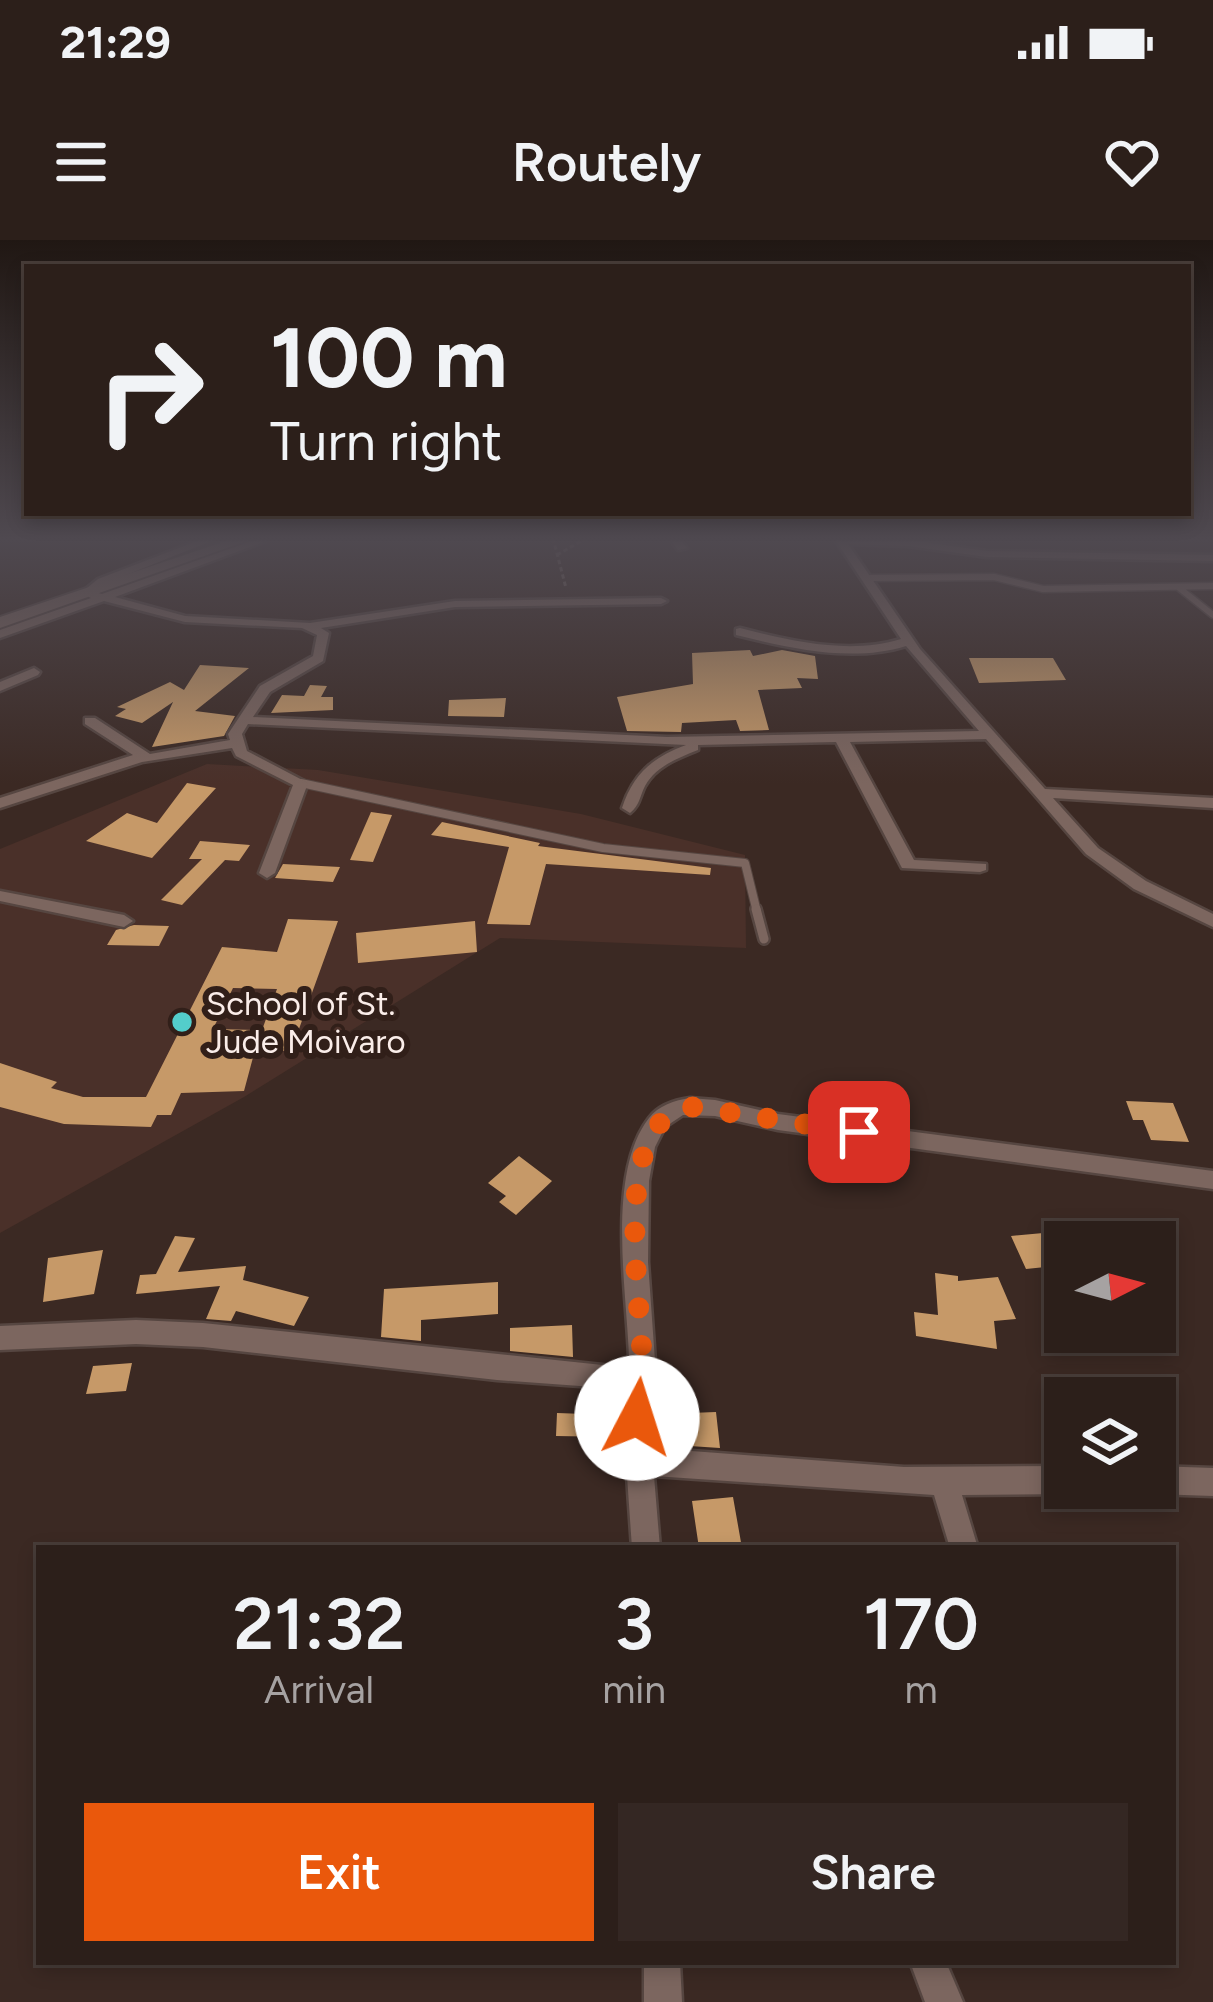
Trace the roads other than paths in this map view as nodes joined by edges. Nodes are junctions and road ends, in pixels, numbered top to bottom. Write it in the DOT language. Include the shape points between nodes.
graph roads {
  1 [pos="34,620"];
  2 [pos="206,620"];
  3 [pos="350,620"];
  4 [pos="895,620"];
  5 [pos="312,626"];
  6 [pos="740,632"];
  7 [pos="0,634"];
  8 [pos="908,641"];
  9 [pos="34,672"];
  10 [pos="0,687"];
  11 [pos="242,720"];
  12 [pos="91,721"];
  13 [pos="990,735"];
  14 [pos="841,738"];
  15 [pos="710,741"];
  16 [pos="235,743"];
  17 [pos="142,757"];
  18 [pos="302,783"];
  19 [pos="1040,793"];
  20 [pos="0,803"];
  21 [pos="1213,803"];
  22 [pos="630,808"];
  23 [pos="980,867"];
  24 [pos="267,873"];
  25 [pos="0,896"];
  26 [pos="124,921"];
  27 [pos="1213,921"];
  28 [pos="764,939"];
  29 [pos="1213,1180"];
  30 [pos="0,1338"];
  31 [pos="633,1375"];
  32 [pos="640,1461"];
  33 [pos="1044,1480"];
  34 [pos="1176,1480"];
  35 [pos="1213,1481"];
  36 [pos="944,1482"];
  37 [pos="646,1545"];
  38 [pos="963,1545"];
  39 [pos="662,1965"];
  40 [pos="929,1965"];
  41 [pos="663,2002"];
  42 [pos="944,2002"];
  1 -- 7 [label="street"];
  2 -- 5 [label="street"];
  3 -- 5 [label="street"];
  4 -- 8 [label="street"];
  5 -- 11 [label="street" via="323,633 319,658 278,678"];
  6 -- 8 [label="street" via="798,647"];
  8 -- 13 [label="street"];
  9 -- 10 [label="street"];
  11 -- 15 [label="street"];
  11 -- 16 [label="street"];
  12 -- 17 [label="street"];
  13 -- 14 [label="street"];
  13 -- 19 [label="street"];
  14 -- 15 [label="street"];
  14 -- 23 [label="street" via="908,866"];
  15 -- 22 [label="street" via="651,766"];
  16 -- 17 [label="street"];
  16 -- 18 [label="street"];
  17 -- 20 [label="street"];
  18 -- 24 [label="street"];
  18 -- 28 [label="lane" via="602,848 745,863"];
  19 -- 21 [label="street"];
  19 -- 27 [label="street" via="1110,866"];
  25 -- 26 [label="street"];
  29 -- 31 [label="street" via="677,1108 657,1121 640,1156 642,1361"];
  30 -- 31 [label="street" via="203,1335"];
  31 -- 32 [label="street"];
  32 -- 36 [label="street"];
  32 -- 37 [label="street"];
  33 -- 36 [label="street"];
  34 -- 35 [label="street"];
  36 -- 38 [label="street"];
  39 -- 41 [label="street"];
  40 -- 42 [label="street"];
}
